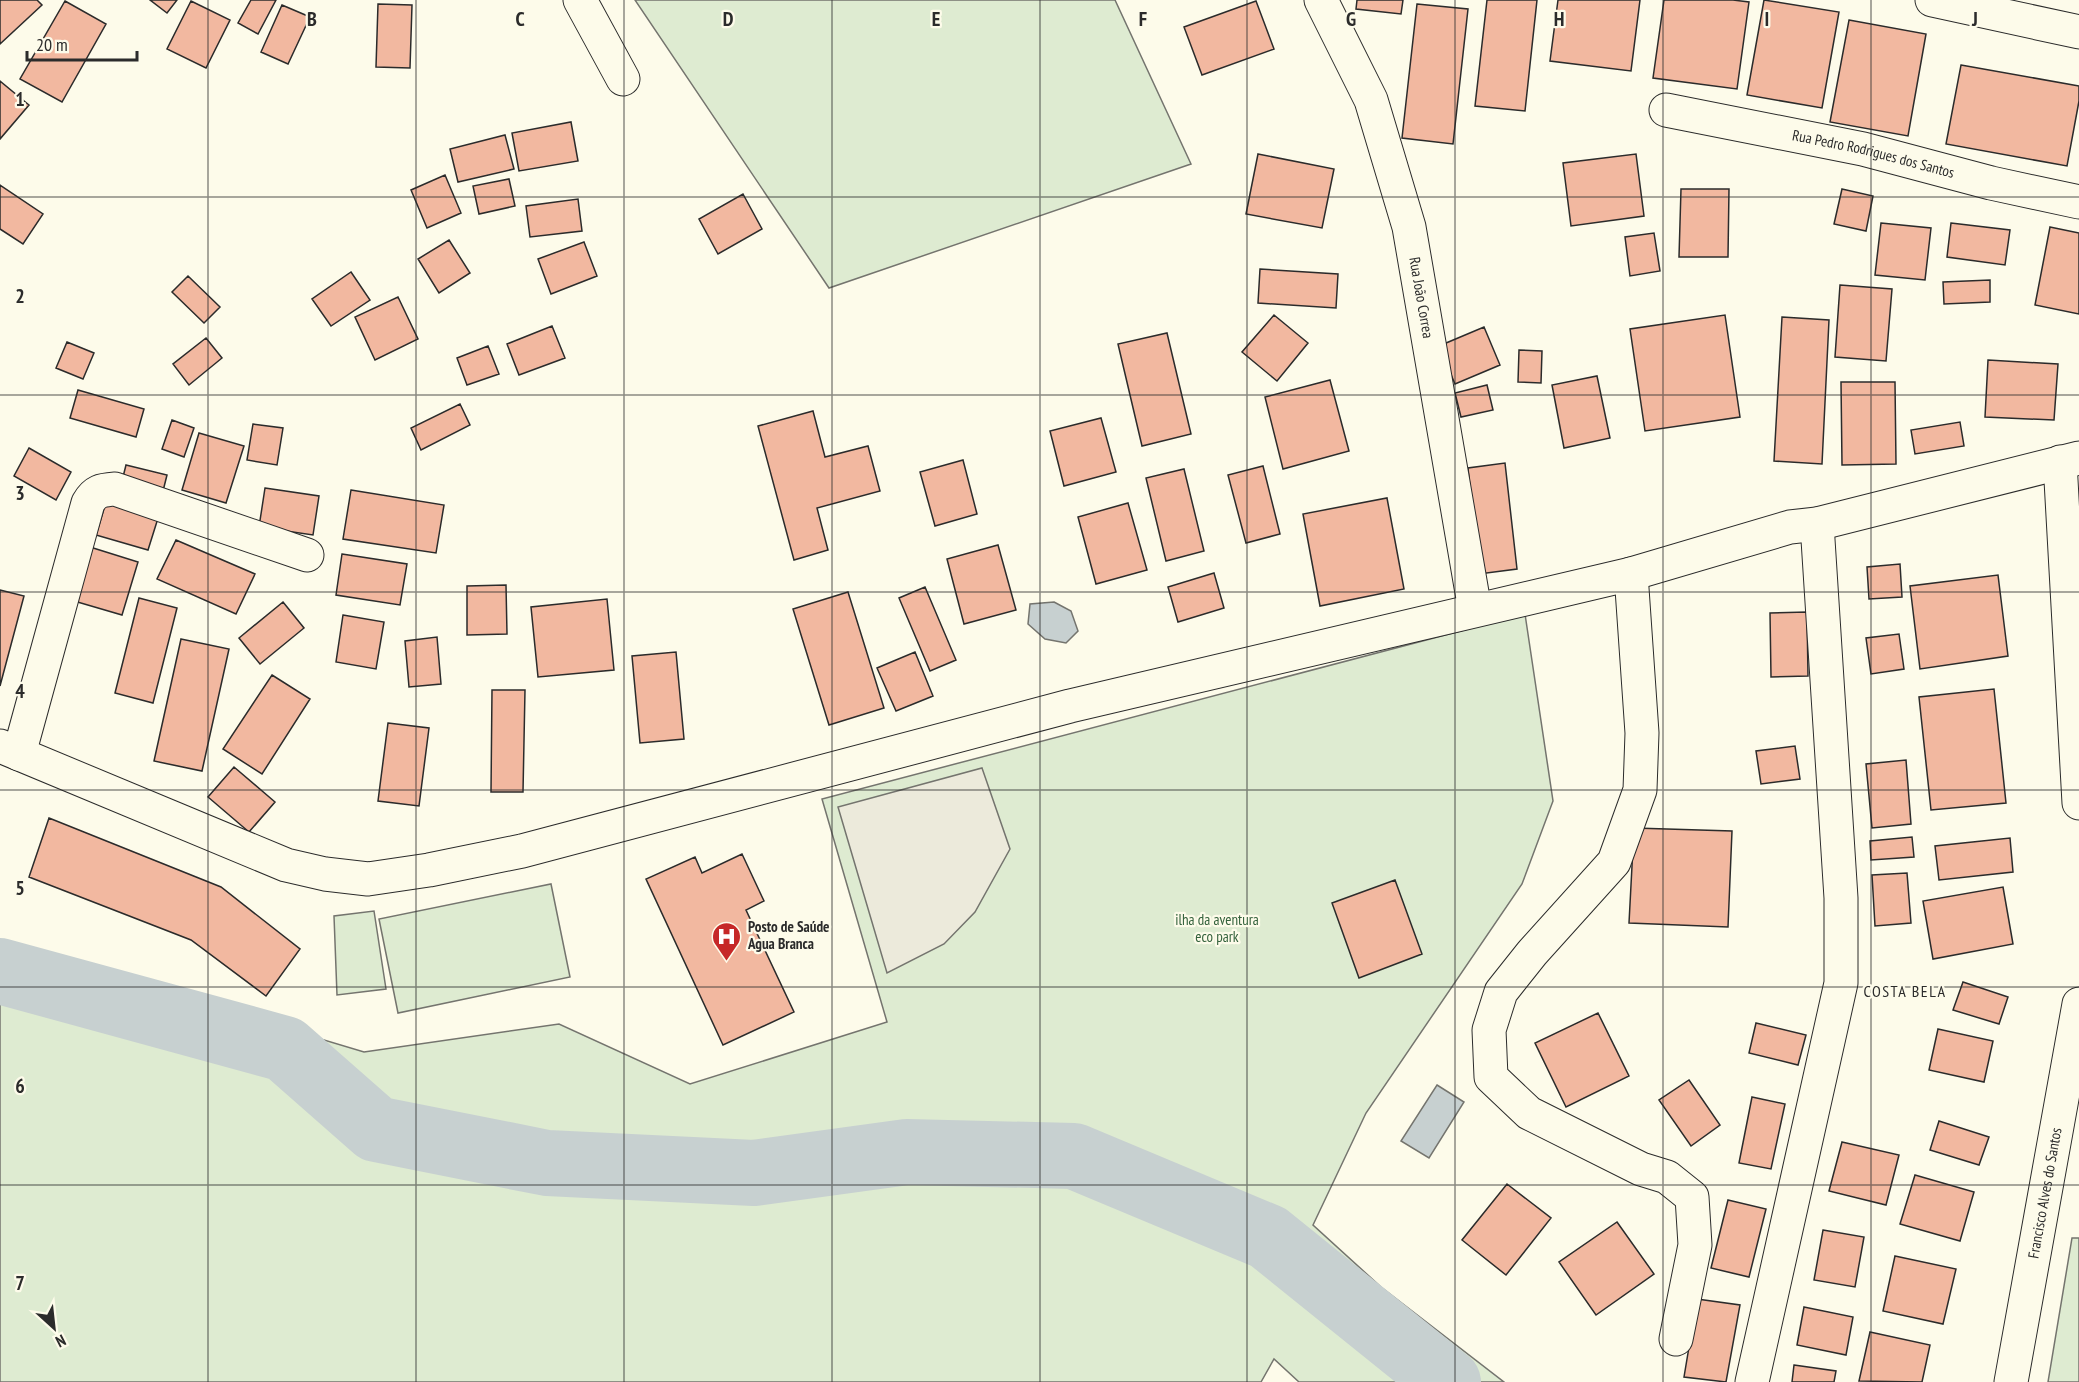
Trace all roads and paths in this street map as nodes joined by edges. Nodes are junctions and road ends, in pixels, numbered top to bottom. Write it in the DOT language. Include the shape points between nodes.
graph roads {
  1 [pos="580,0"];
  2 [pos="1321,0"];
  3 [pos="1932,0"];
  4 [pos="2079,32"];
  5 [pos="623,80"];
  6 [pos="1666,110"];
  7 [pos="2079,202"];
  8 [pos="2069,460"];
  9 [pos="1817,524"];
  10 [pos="307,555"];
  11 [pos="1631,574"];
  12 [pos="1475,610"];
  13 [pos="10,749"];
  14 [pos="2079,803"];
  15 [pos="2079,1004"];
  16 [pos="1676,1339"];
  17 [pos="1752,1382"];
  18 [pos="2011,1382"];
  1 -- 5 [label="street"];
  2 -- 12 [label="street, Rua João Correa" via="1371,100 1409,227"];
  3 -- 4 [label="street"];
  6 -- 7 [label="street, Rua Pedro Rodrigues dos Santos" via="1863,149"];
  8 -- 9 [label="street"];
  8 -- 14 [label="street"];
  9 -- 11 [label="street" via="1790,527"];
  9 -- 17 [label="street" via="1841,898 1841,983"];
  10 -- 13 [label="street" via="115,489 94,494"];
  11 -- 12 [label="street"];
  11 -- 16 [label="street" via="1642,733 1640,790 1614,862 1501,992 1489,1030 1491,1077 1529,1113 1641,1169 1667,1177 1692,1197 1695,1245"];
  12 -- 13 [label="street" via="1070,706 522,851 368,879 286,864"];
  15 -- 18 [label="street, Francisco Alves do Santos"];
}
